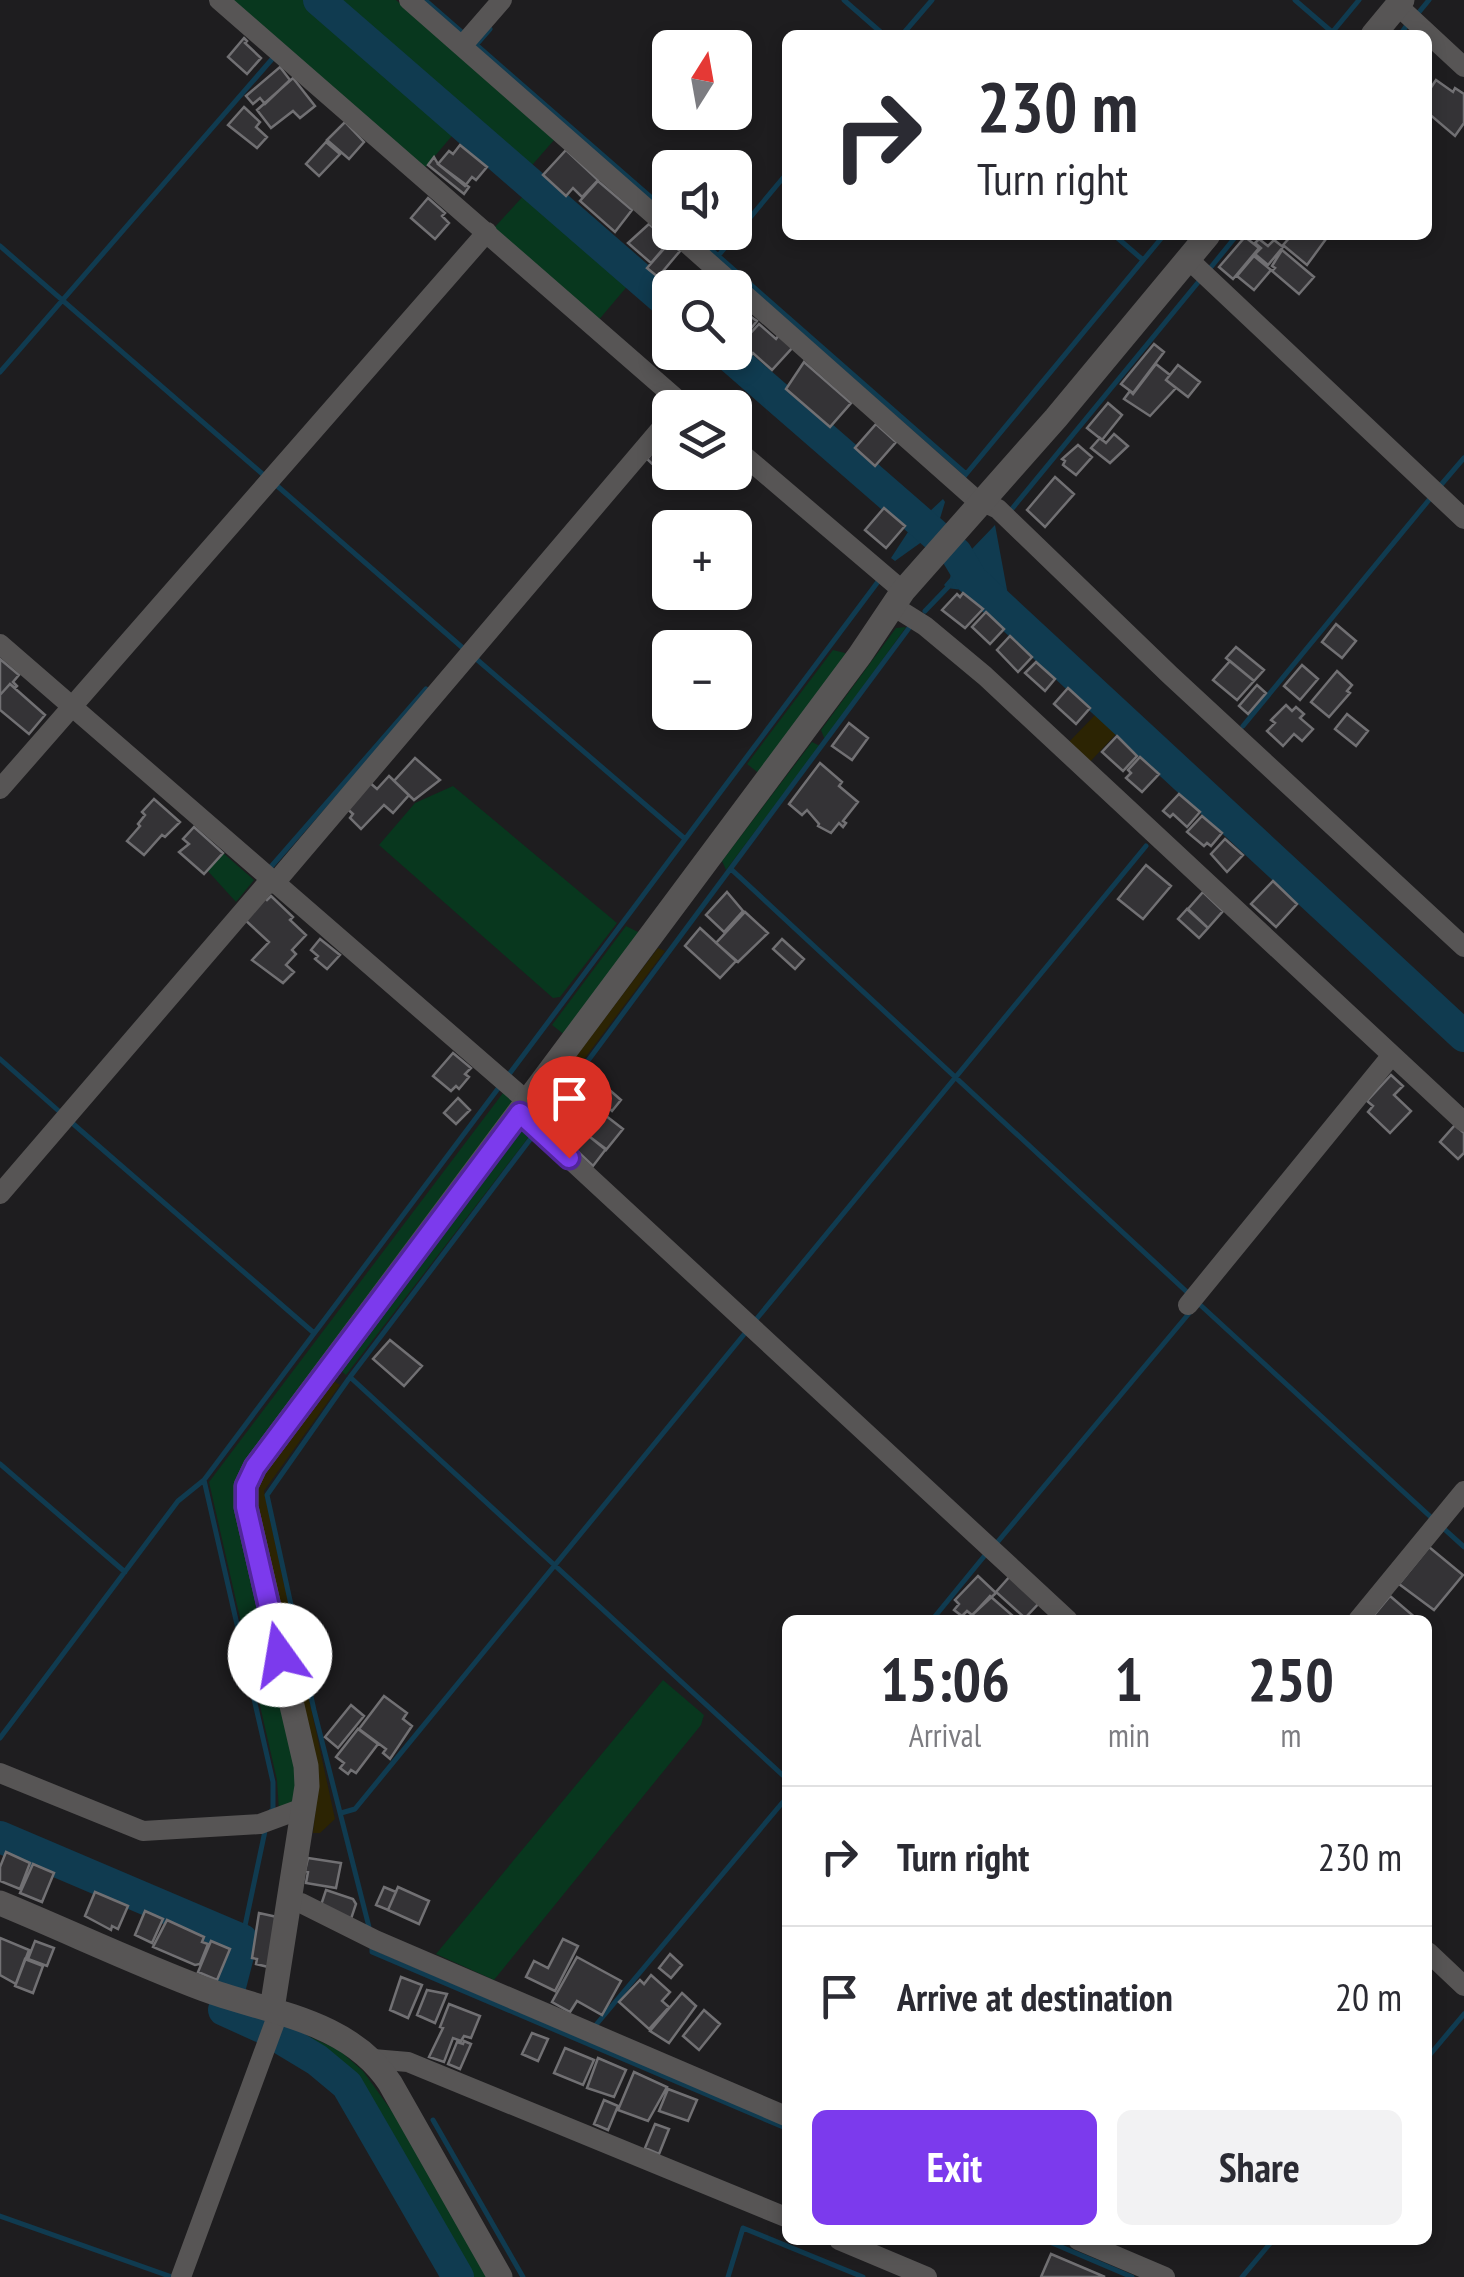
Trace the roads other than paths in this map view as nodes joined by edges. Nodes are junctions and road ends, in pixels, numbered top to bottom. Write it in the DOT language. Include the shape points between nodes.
graph roads {
  1 [pos="219,0"];
  2 [pos="409,0"];
  3 [pos="502,0"];
  4 [pos="1406,11"];
  5 [pos="1380,30"];
  6 [pos="1426,30"];
  7 [pos="1432,36"];
  8 [pos="467,41"];
  9 [pos="1464,67"];
  10 [pos="652,212"];
  11 [pos="483,236"];
  12 [pos="1207,240"];
  13 [pos="694,250"];
  14 [pos="1199,270"];
  15 [pos="658,390"];
  16 [pos="652,441"];
  17 [pos="752,464"];
  18 [pos="967,489"];
  19 [pos="1464,519"];
  20 [pos="898,598"];
  21 [pos="0,644"];
  22 [pos="71,707"];
  23 [pos="0,789"];
  24 [pos="267,881"];
  25 [pos="1464,947"];
  26 [pos="1392,1055"];
  27 [pos="522,1106"];
  28 [pos="1464,1122"];
  29 [pos="0,1194"];
  30 [pos="1191,1301"];
  31 [pos="1464,1491"];
  32 [pos="1063,1615"];
  33 [pos="1362,1615"];
  34 [pos="0,1773"];
  35 [pos="306,1807"];
  36 [pos="290,1901"];
  37 [pos="0,1903"];
  38 [pos="1432,1956"];
  39 [pos="1464,1986"];
  40 [pos="274,2021"];
  41 [pos="373,2059"];
  42 [pos="782,2113"];
  43 [pos="782,2216"];
  44 [pos="851,2245"];
  45 [pos="1090,2245"];
  46 [pos="181,2277"];
  47 [pos="500,2277"];
  48 [pos="927,2277"];
  49 [pos="1165,2277"];
  1 -- 11 [label="street"];
  2 -- 8 [label="street"];
  3 -- 8 [label="street"];
  4 -- 5 [label="street"];
  4 -- 6 [label="street"];
  7 -- 9 [label="street"];
  8 -- 10 [label="street"];
  11 -- 15 [label="street"];
  11 -- 22 [label="street"];
  12 -- 14 [label="street"];
  13 -- 18 [label="street"];
  14 -- 18 [label="street" via="1056,418"];
  14 -- 19 [label="street"];
  16 -- 24 [label="street"];
  17 -- 20 [label="street"];
  18 -- 20 [label="street" via="945,543"];
  18 -- 25 [label="street" via="998,509"];
  20 -- 26 [label="street"];
  20 -- 27 [label="street"];
  21 -- 22 [label="street"];
  22 -- 23 [label="street"];
  22 -- 24 [label="street"];
  24 -- 27 [label="street"];
  24 -- 29 [label="street"];
  26 -- 28 [label="street"];
  26 -- 30 [label="street"];
  27 -- 32 [label="street"];
  27 -- 35 [label="street" via="246,1486 306,1766"];
  31 -- 33 [label="street"];
  34 -- 35 [label="street" via="142,1832 266,1822"];
  35 -- 36 [label="street"];
  36 -- 40 [label="street"];
  36 -- 42 [label="street"];
  37 -- 40 [label="street" via="229,1996"];
  38 -- 39 [label="street"];
  40 -- 41 [label="street" via="345,2039"];
  40 -- 46 [label="street"];
  41 -- 43 [label="street" via="408,2062"];
  41 -- 47 [label="street"];
  44 -- 48 [label="street"];
  45 -- 49 [label="street"];
}
